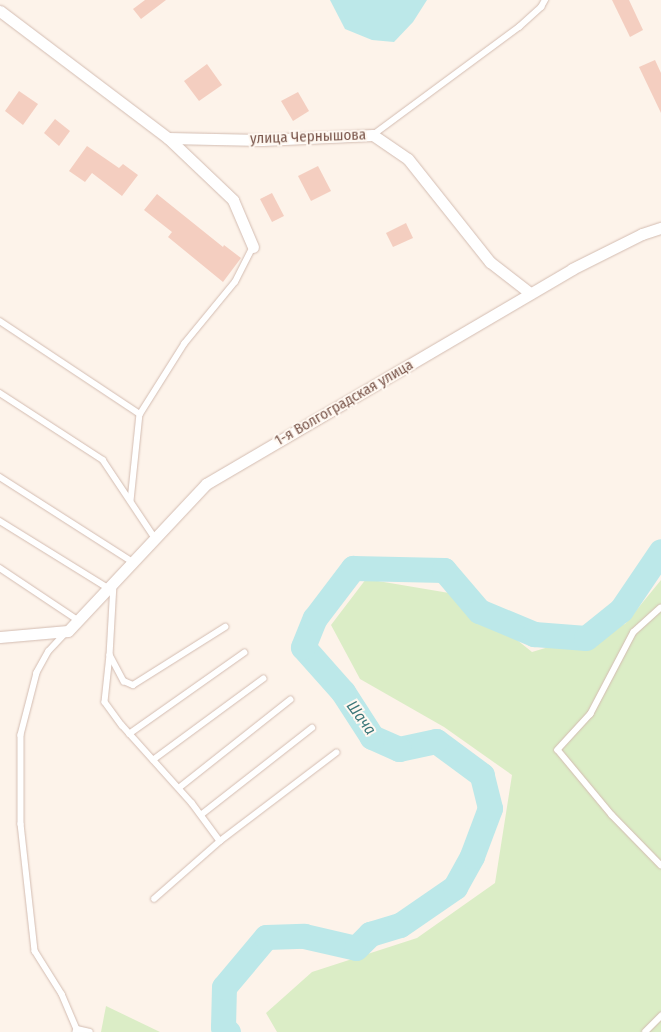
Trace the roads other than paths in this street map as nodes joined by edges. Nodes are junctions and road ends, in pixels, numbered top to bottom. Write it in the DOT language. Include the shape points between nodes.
graph roads {
  1 [pos="544,0"];
  2 [pos="0,11"];
  3 [pos="373,136"];
  4 [pos="168,138"];
  5 [pos="661,228"];
  6 [pos="253,247"];
  7 [pos="530,293"];
  8 [pos="0,320"];
  9 [pos="0,393"];
  10 [pos="140,414"];
  11 [pos="0,477"];
  12 [pos="130,501"];
  13 [pos="0,521"];
  14 [pos="155,538"];
  15 [pos="133,562"];
  16 [pos="0,568"];
  17 [pos="111,585"];
  18 [pos="661,608"];
  19 [pos="78,620"];
  20 [pos="225,627"];
  21 [pos="68,631"];
  22 [pos="0,637"];
  23 [pos="244,653"];
  24 [pos="110,655"];
  25 [pos="263,679"];
  26 [pos="290,700"];
  27 [pos="312,728"];
  28 [pos="129,734"];
  29 [pos="336,753"];
  30 [pos="153,760"];
  31 [pos="179,788"];
  32 [pos="201,815"];
  33 [pos="220,841"];
  34 [pos="661,865"];
  35 [pos="154,899"];
  36 [pos="661,1016"];
  37 [pos="77,1031"];
  38 [pos="90,1032"];
  39 [pos="645,1032"];
  1 -- 3 [label="lane" via="541,7 519,27"];
  2 -- 4 [label="street"];
  3 -- 4 [label="street, улица Чернышова" via="262,140"];
  3 -- 7 [label="street, улица Чернышова" via="408,159 490,262"];
  4 -- 6 [label="street" via="233,200"];
  5 -- 7 [label="street, 1-я Волгоградская улица" via="642,234"];
  6 -- 10 [label="lane" via="235,282 184,344"];
  7 -- 14 [label="street, 1-я Волгоградская улица" via="206,484"];
  8 -- 10 [label="lane"];
  9 -- 12 [label="lane" via="103,460"];
  10 -- 12 [label="lane"];
  11 -- 15 [label="lane"];
  12 -- 14 [label="lane"];
  13 -- 17 [label="lane"];
  14 -- 15 [label="street, 1-я Волгоградская улица"];
  15 -- 17 [label="street, 1-я Волгоградская улица"];
  16 -- 19 [label="lane"];
  17 -- 19 [label="street, 1-я Волгоградская улица"];
  17 -- 24 [label="lane"];
  18 -- 34 [label="lane" via="634,632 590,714 558,750 612,815"];
  19 -- 21 [label="street, 1-я Волгоградская улица"];
  20 -- 24 [label="lane" via="133,685 124,681"];
  21 -- 22 [label="street"];
  21 -- 37 [label="lane" via="49,651 37,673 21,735 21,824 35,951 62,994"];
  23 -- 28 [label="lane"];
  24 -- 28 [label="lane" via="105,702"];
  25 -- 30 [label="lane"];
  26 -- 31 [label="lane"];
  27 -- 32 [label="lane"];
  28 -- 30 [label="lane"];
  29 -- 33 [label="lane"];
  30 -- 31 [label="lane"];
  31 -- 32 [label="lane"];
  32 -- 33 [label="lane"];
  33 -- 35 [label="lane"];
  36 -- 39 [label="lane"];
  37 -- 38 [label="lane"];
}
